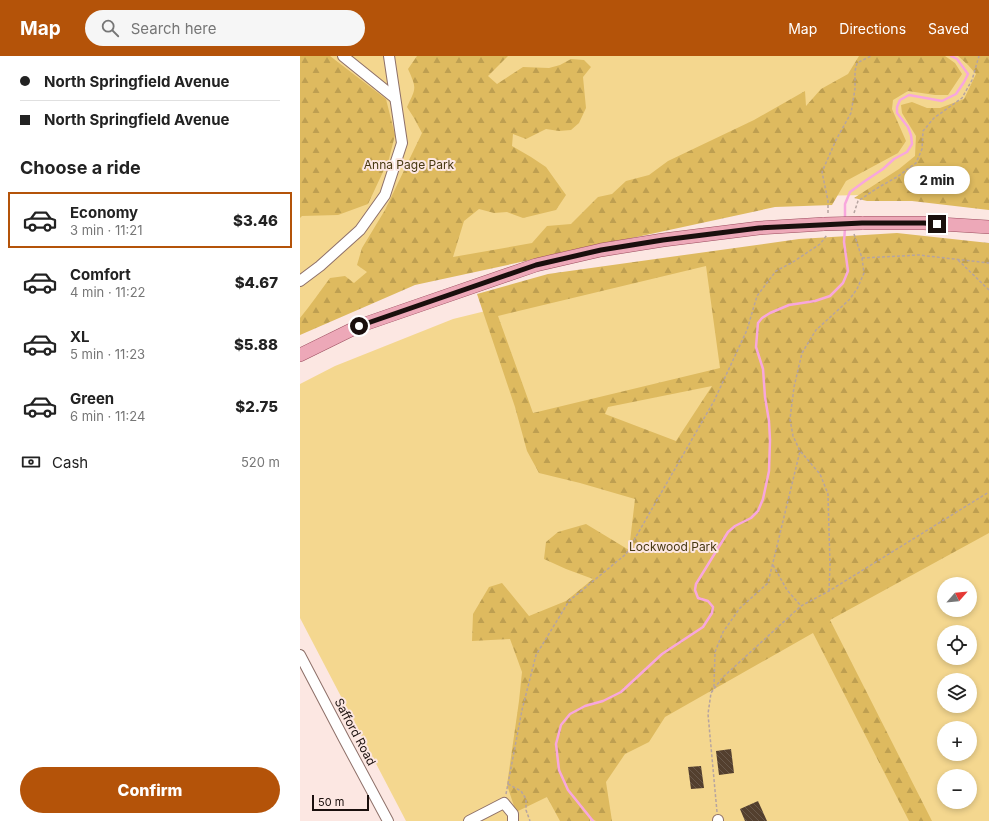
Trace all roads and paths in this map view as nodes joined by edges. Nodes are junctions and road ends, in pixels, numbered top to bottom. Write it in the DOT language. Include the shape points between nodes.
graph roads {
  1 [pos="343,56"];
  2 [pos="389,56"];
  3 [pos="871,56"];
  4 [pos="979,56"];
  5 [pos="395,98"];
  6 [pos="856,223"];
  7 [pos="827,224"];
  8 [pos="989,227"];
  9 [pos="862,258"];
  10 [pos="958,260"];
  11 [pos="989,263"];
  12 [pos="300,281"];
  13 [pos="989,290"];
  14 [pos="300,355"];
  15 [pos="800,451"];
  16 [pos="989,492"];
  17 [pos="773,565"];
  18 [pos="829,591"];
  19 [pos="801,606"];
  20 [pos="300,655"];
  21 [pos="714,688"];
  22 [pos="508,784"];
  23 [pos="504,803"];
  24 [pos="718,820"];
  25 [pos="388,821"];
  26 [pos="469,821"];
  27 [pos="513,821"];
  28 [pos="530,821"];
  1 -- 5 [label="street"];
  2 -- 5 [label="street"];
  3 -- 7 [label="path" via="857,63 856,89 851,113 822,172 828,200"];
  4 -- 6 [label="path" via="972,80 962,98 934,118 923,131 922,149 916,163 858,201"];
  5 -- 12 [label="street" via="402,143 384,195 360,230"];
  6 -- 7 [label="main road, bridge"];
  6 -- 8 [label="main road" via="924,223"];
  6 -- 9 [label="path"];
  7 -- 14 [label="main road" via="759,228 663,240 601,250 536,265 359,326"];
  7 -- 22 [label="path" via="820,244 776,272 757,296 747,330 714,401 626,554 569,601 536,655 522,710"];
  9 -- 10 [label="path" via="919,255"];
  9 -- 15 [label="path" via="864,273 857,289 816,330 802,353 790,419 793,436"];
  10 -- 11 [label="path"];
  10 -- 13 [label="path"];
  15 -- 17 [label="path"];
  15 -- 18 [label="path" via="820,474 828,494"];
  16 -- 18 [label="path"];
  17 -- 19 [label="path" via="787,590"];
  17 -- 21 [label="path" via="768,583 740,608 723,632 716,652"];
  18 -- 19 [label="path"];
  19 -- 21 [label="path"];
  20 -- 25 [label="street, Safford Road"];
  21 -- 24 [label="path" via="708,714"];
  22 -- 23 [label="path"];
  22 -- 28 [label="path" via="521,791 526,799"];
  23 -- 26 [label="street"];
  23 -- 27 [label="street" via="513,814"];
}
